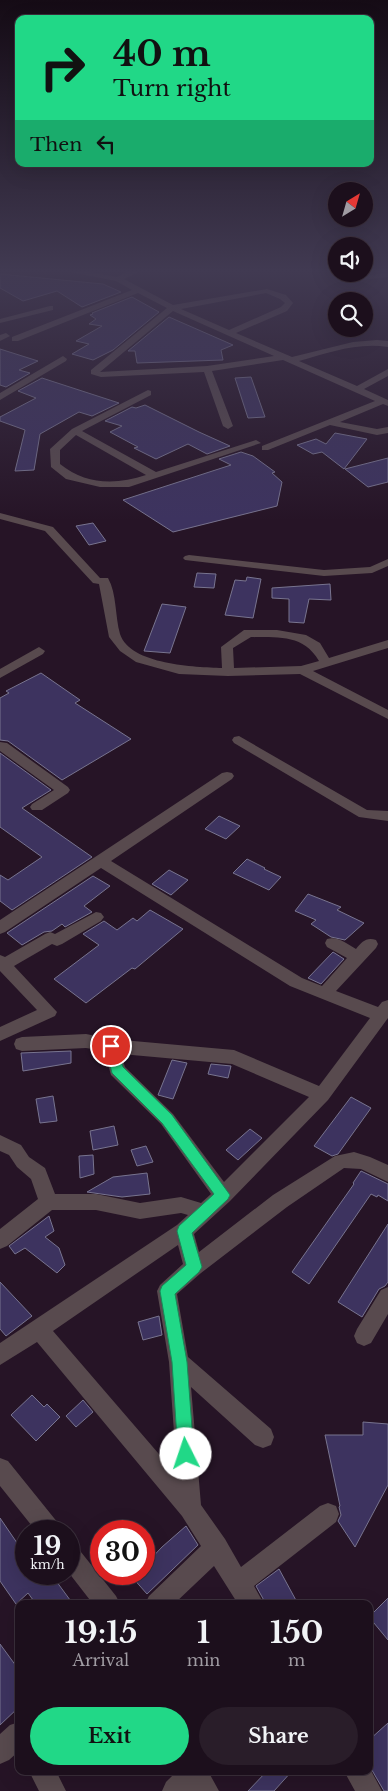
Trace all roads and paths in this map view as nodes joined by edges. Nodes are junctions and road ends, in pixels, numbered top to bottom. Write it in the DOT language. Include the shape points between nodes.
graph roads {
  1 [pos="120,354"];
  2 [pos="278,354"];
  3 [pos="310,354"];
  4 [pos="288,358"];
  5 [pos="63,359"];
  6 [pos="206,369"];
  7 [pos="388,372"];
  8 [pos="358,389"];
  9 [pos="148,393"];
  10 [pos="0,397"];
  11 [pos="385,402"];
  12 [pos="328,422"];
  13 [pos="228,426"];
  14 [pos="388,430"];
  15 [pos="75,431"];
  16 [pos="155,476"];
  17 [pos="0,516"];
  18 [pos="189,558"];
  19 [pos="388,562"];
  20 [pos="388,644"];
  21 [pos="39,652"];
  22 [pos="326,661"];
  23 [pos="302,670"];
  24 [pos="228,672"];
  25 [pos="0,674"];
  26 [pos="388,715"];
  27 [pos="239,740"];
  28 [pos="0,747"];
  29 [pos="227,776"];
  30 [pos="36,807"];
  31 [pos="388,816"];
  32 [pos="101,861"];
  33 [pos="96,917"];
  34 [pos="0,928"];
  35 [pos="333,943"];
  36 [pos="370,944"];
  37 [pos="358,957"];
  38 [pos="2,963"];
  39 [pos="325,993"];
  40 [pos="385,1011"];
  41 [pos="0,1034"];
  42 [pos="22,1044"];
  43 [pos="111,1046"];
  44 [pos="322,1095"];
  45 [pos="0,1143"];
  46 [pos="388,1174"];
  47 [pos="223,1195"];
  48 [pos="48,1202"];
  49 [pos="203,1212"];
  50 [pos="184,1231"];
  51 [pos="0,1240"];
  52 [pos="194,1267"];
  53 [pos="388,1296"];
  54 [pos="38,1328"];
  55 [pos="364,1336"];
  56 [pos="0,1355"];
  57 [pos="179,1362"];
  58 [pos="263,1437"];
  59 [pos="0,1469"];
  60 [pos="190,1508"];
  61 [pos="328,1514"];
  62 [pos="41,1520"];
  63 [pos="217,1547"];
  64 [pos="80,1569"];
  65 [pos="239,1583"];
  66 [pos="105,1600"];
  67 [pos="161,1600"];
  68 [pos="250,1600"];
  69 [pos="15,1738"];
  70 [pos="0,1751"];
  71 [pos="44,1775"];
  72 [pos="359,1775"];
  73 [pos="198,1778"];
  74 [pos="53,1791"];
  75 [pos="175,1791"];
  76 [pos="369,1791"];
  1 -- 6 [label="street" via="98,373"];
  2 -- 4 [label="street"];
  3 -- 4 [label="street"];
  4 -- 6 [label="street"];
  4 -- 8 [label="street"];
  5 -- 10 [label="street"];
  6 -- 13 [label="street"];
  7 -- 8 [label="street"];
  8 -- 11 [label="street"];
  9 -- 15 [label="street"];
  11 -- 12 [label="street"];
  12 -- 14 [label="street" via="377,432"];
  12 -- 16 [label="street"];
  15 -- 16 [label="street"];
  15 -- 16 [label="street" via="55,449 55,465 70,477 100,484 129,484"];
  17 -- 24 [label="street" via="49,529 100,580 116,637 140,660 180,670"];
  18 -- 19 [label="street" via="324,573 372,570"];
  20 -- 22 [label="street"];
  21 -- 25 [label="street"];
  22 -- 23 [label="street"];
  22 -- 24 [label="street" via="316,646 302,638 248,633 227,647"];
  23 -- 24 [label="street"];
  23 -- 26 [label="street"];
  27 -- 31 [label="street" via="364,814"];
  28 -- 30 [label="street" via="63,790"];
  29 -- 32 [label="street"];
  32 -- 34 [label="street"];
  32 -- 39 [label="street" via="296,982"];
  33 -- 38 [label="street" via="57,940 50,938"];
  35 -- 37 [label="street"];
  36 -- 37 [label="street"];
  37 -- 39 [label="street"];
  38 -- 41 [label="street" via="50,1012"];
  39 -- 40 [label="street"];
  40 -- 44 [label="street"];
  42 -- 43 [label="street" via="86,1041"];
  43 -- 44 [label="street" via="234,1057"];
  43 -- 47 [label="street" via="117,1070 167,1119"];
  44 -- 47 [label="street"];
  45 -- 48 [label="street" via="15,1150 23,1162 39,1174"];
  46 -- 52 [label="street" via="364,1162 341,1162 280,1201"];
  47 -- 49 [label="street"];
  48 -- 49 [label="street" via="96,1202 140,1211 181,1205"];
  48 -- 51 [label="street"];
  49 -- 50 [label="street"];
  50 -- 52 [label="street"];
  50 -- 54 [label="street"];
  52 -- 57 [label="street" via="167,1291"];
  53 -- 55 [label="street"];
  54 -- 56 [label="street"];
  54 -- 60 [label="street"];
  57 -- 58 [label="street"];
  57 -- 60 [label="street"];
  59 -- 62 [label="street"];
  60 -- 63 [label="street"];
  61 -- 65 [label="street"];
  63 -- 65 [label="street"];
  63 -- 67 [label="street"];
  64 -- 66 [label="street"];
  65 -- 68 [label="street"];
  69 -- 70 [label="street"];
  71 -- 74 [label="street"];
  72 -- 76 [label="street"];
  73 -- 75 [label="street"];
}
